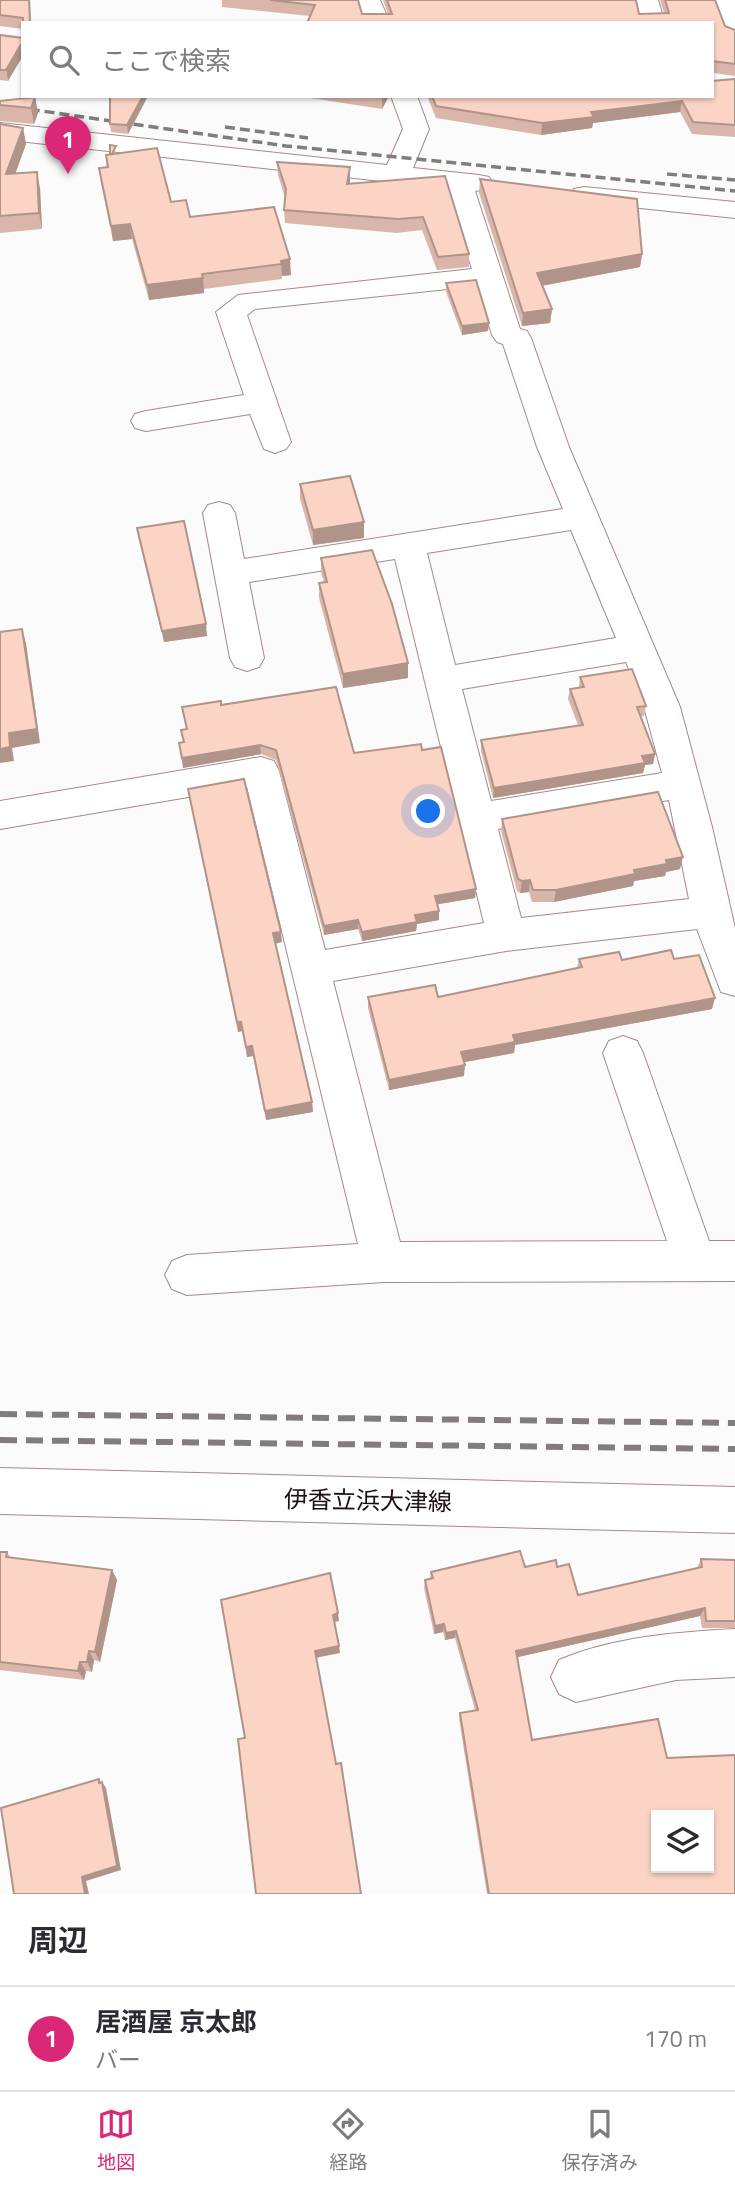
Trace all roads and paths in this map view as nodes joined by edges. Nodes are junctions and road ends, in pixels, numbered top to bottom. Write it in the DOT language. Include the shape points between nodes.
graph roads {
  1 [pos="369,0"];
  2 [pos="646,0"];
  3 [pos="723,0"];
  4 [pos="376,21"];
  5 [pos="651,21"];
  6 [pos="735,32"];
  7 [pos="405,98"];
  8 [pos="0,131"];
  9 [pos="397,174"];
  10 [pos="458,181"];
  11 [pos="511,187"];
  12 [pos="564,192"];
  13 [pos="735,210"];
  14 [pos="488,276"];
  15 [pos="261,402"];
  16 [pos="146,421"];
  17 [pos="275,442"];
  18 [pos="219,513"];
  19 [pos="565,520"];
  20 [pos="408,545"];
  21 [pos="230,573"];
  22 [pos="623,650"];
  23 [pos="247,658"];
  24 [pos="441,680"];
  25 [pos="667,786"];
  26 [pos="0,815"];
  27 [pos="475,818"];
  28 [pos="696,914"];
  29 [pos="506,935"];
  30 [pos="312,968"];
  31 [pos="735,980"];
  32 [pos="623,1053"];
  33 [pos="715,1261"];
  34 [pos="384,1262"];
  35 [pos="187,1275"];
  36 [pos="0,1492"];
  37 [pos="735,1510"];
  38 [pos="735,1653"];
  39 [pos="576,1677"];
  1 -- 4 [label="street"];
  2 -- 5 [label="street"];
  3 -- 6 [label="street"];
  7 -- 9 [label="street" via="416,129"];
  8 -- 9 [label="street"];
  9 -- 10 [label="street"];
  10 -- 11 [label="street"];
  10 -- 14 [label="street"];
  12 -- 13 [label="street"];
  14 -- 15 [label="street" via="248,301 231,312"];
  14 -- 31 [label="street" via="507,335 516,338 553,447 662,707 694,827 710,912"];
  15 -- 16 [label="street"];
  15 -- 17 [label="street"];
  18 -- 21 [label="street"];
  19 -- 20 [label="street"];
  20 -- 21 [label="street"];
  20 -- 24 [label="street"];
  21 -- 23 [label="street"];
  22 -- 24 [label="street"];
  24 -- 27 [label="street"];
  25 -- 27 [label="street"];
  26 -- 30 [label="street" via="261,771"];
  27 -- 29 [label="street"];
  28 -- 29 [label="street"];
  29 -- 30 [label="street"];
  30 -- 34 [label="street"];
  32 -- 33 [label="street"];
  33 -- 34 [label="street"];
  34 -- 35 [label="street"];
  36 -- 37 [label="street, 伊香立浜大津線"];
  38 -- 39 [label="street" via="676,1656"];
}
